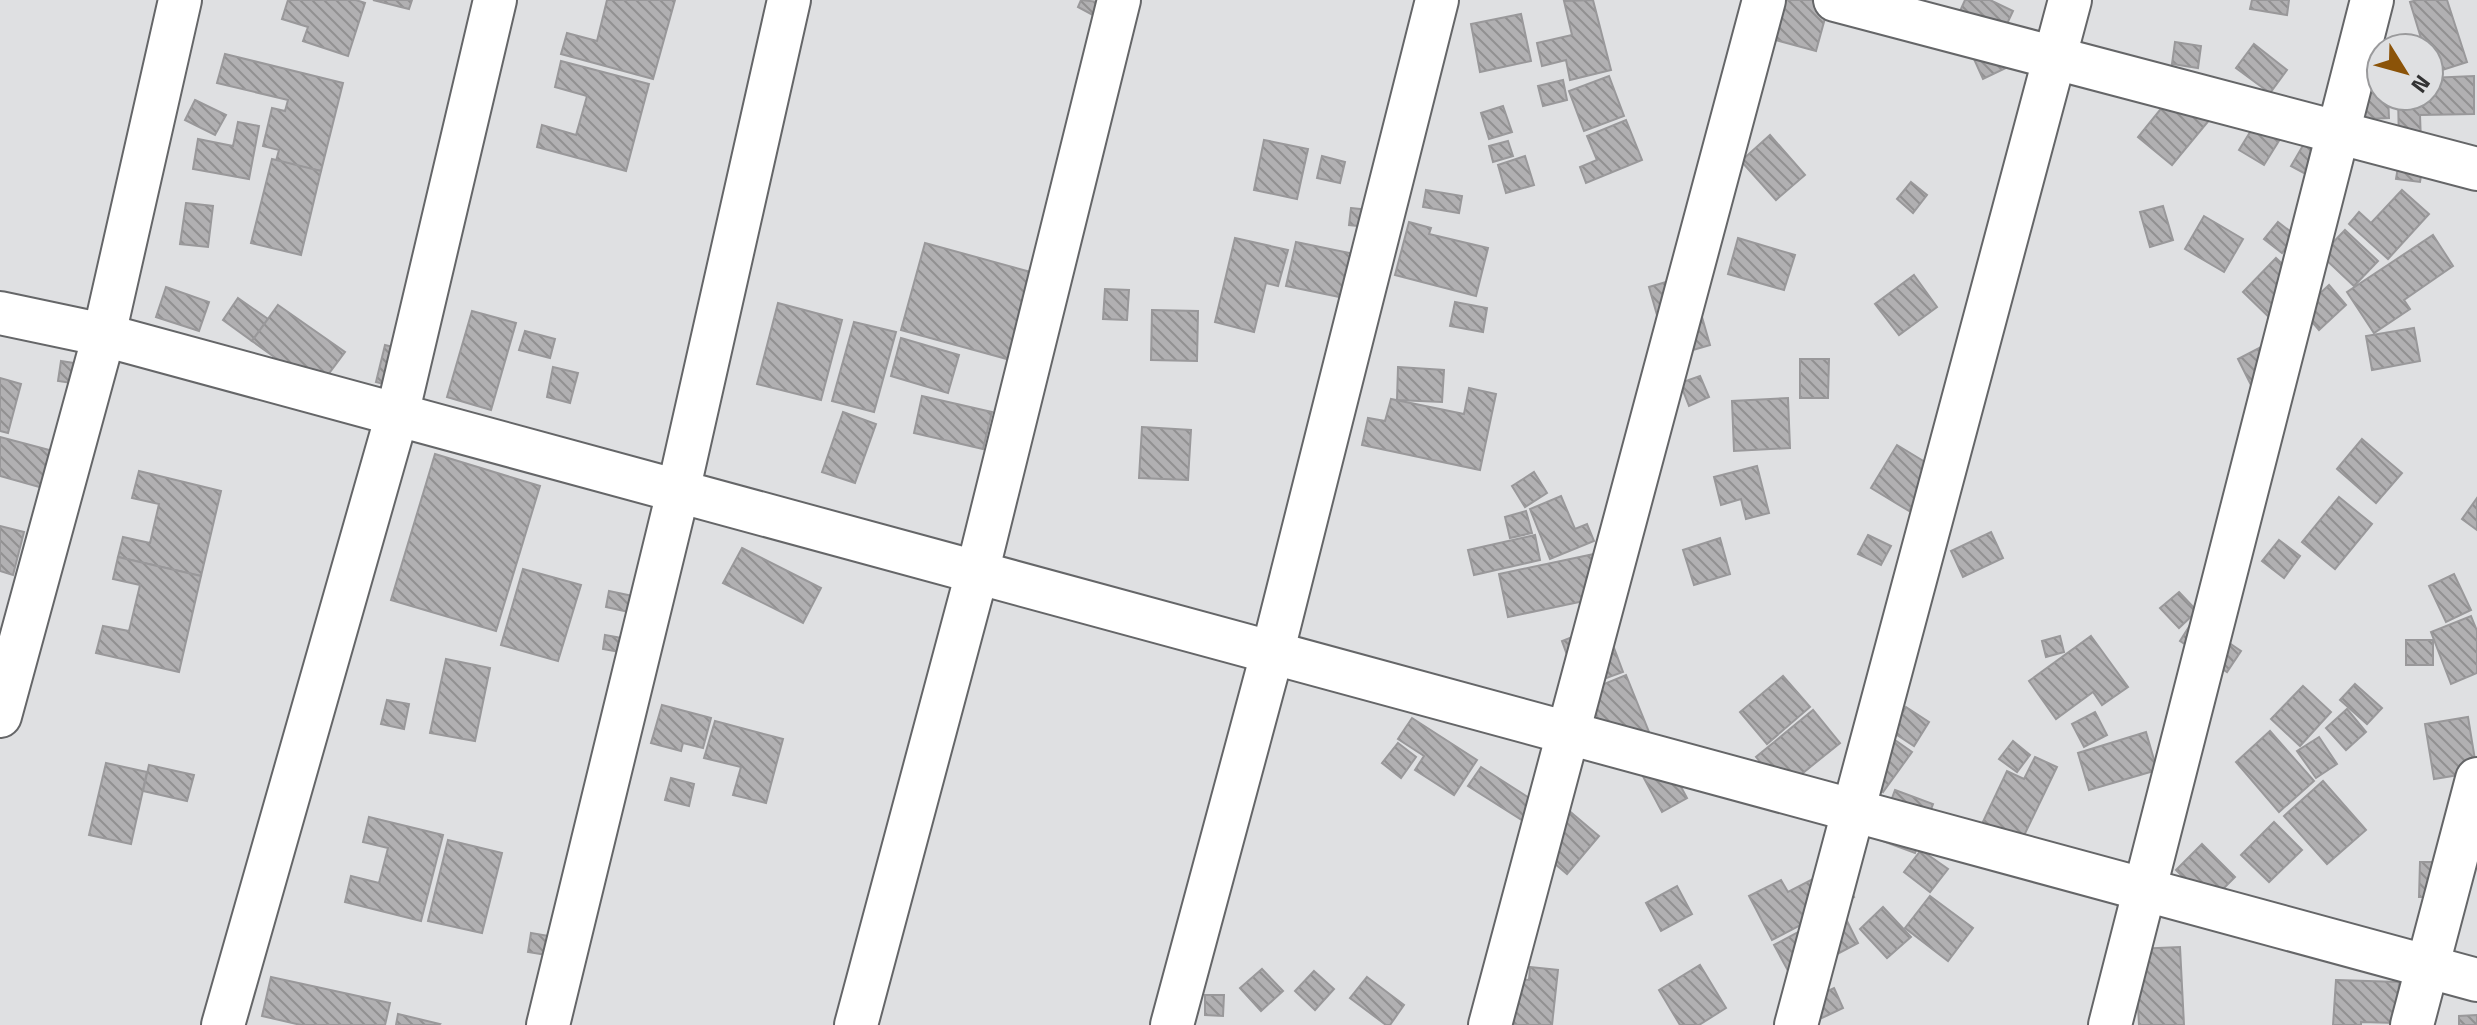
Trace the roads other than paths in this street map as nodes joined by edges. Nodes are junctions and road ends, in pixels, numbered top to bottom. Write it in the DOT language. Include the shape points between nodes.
graph roads {
  1 [pos="180,0"];
  2 [pos="495,0"];
  3 [pos="789,0"];
  4 [pos="1119,0"];
  5 [pos="1437,0"];
  6 [pos="1764,0"];
  7 [pos="1835,0"];
  8 [pos="2070,0"];
  9 [pos="2372,0"];
  10 [pos="2056,58"];
  11 [pos="2339,133"];
  12 [pos="2477,169"];
  13 [pos="0,313"];
  14 [pos="104,335"];
  15 [pos="397,415"];
  16 [pos="678,492"];
  17 [pos="977,573"];
  18 [pos="1272,654"];
  19 [pos="0,716"];
  20 [pos="2477,779"];
  21 [pos="1852,811"];
  22 [pos="2145,890"];
  23 [pos="2427,966"];
  24 [pos="2477,980"];
  25 [pos="223,1025"];
  26 [pos="548,1025"];
  27 [pos="856,1025"];
  28 [pos="1172,1025"];
  29 [pos="1490,1025"];
  30 [pos="1796,1025"];
  31 [pos="2110,1025"];
  32 [pos="2412,1025"];
  1 -- 14 [label="street"];
  2 -- 15 [label="street"];
  3 -- 16 [label="street"];
  4 -- 17 [label="street"];
  5 -- 18 [label="street"];
  6 -- 29 [label="street"];
  7 -- 10 [label="street"];
  8 -- 10 [label="street"];
  9 -- 11 [label="street"];
  10 -- 11 [label="street"];
  10 -- 21 [label="street"];
  11 -- 12 [label="street"];
  11 -- 22 [label="street"];
  13 -- 14 [label="street"];
  14 -- 15 [label="street"];
  14 -- 19 [label="street"];
  15 -- 16 [label="street"];
  15 -- 25 [label="street"];
  16 -- 17 [label="street"];
  16 -- 26 [label="street"];
  17 -- 18 [label="street"];
  17 -- 27 [label="street"];
  18 -- 21 [label="street"];
  18 -- 28 [label="street"];
  20 -- 23 [label="street"];
  21 -- 22 [label="street"];
  21 -- 30 [label="street"];
  22 -- 23 [label="street"];
  22 -- 31 [label="street"];
  23 -- 24 [label="street"];
  23 -- 32 [label="street"];
}
